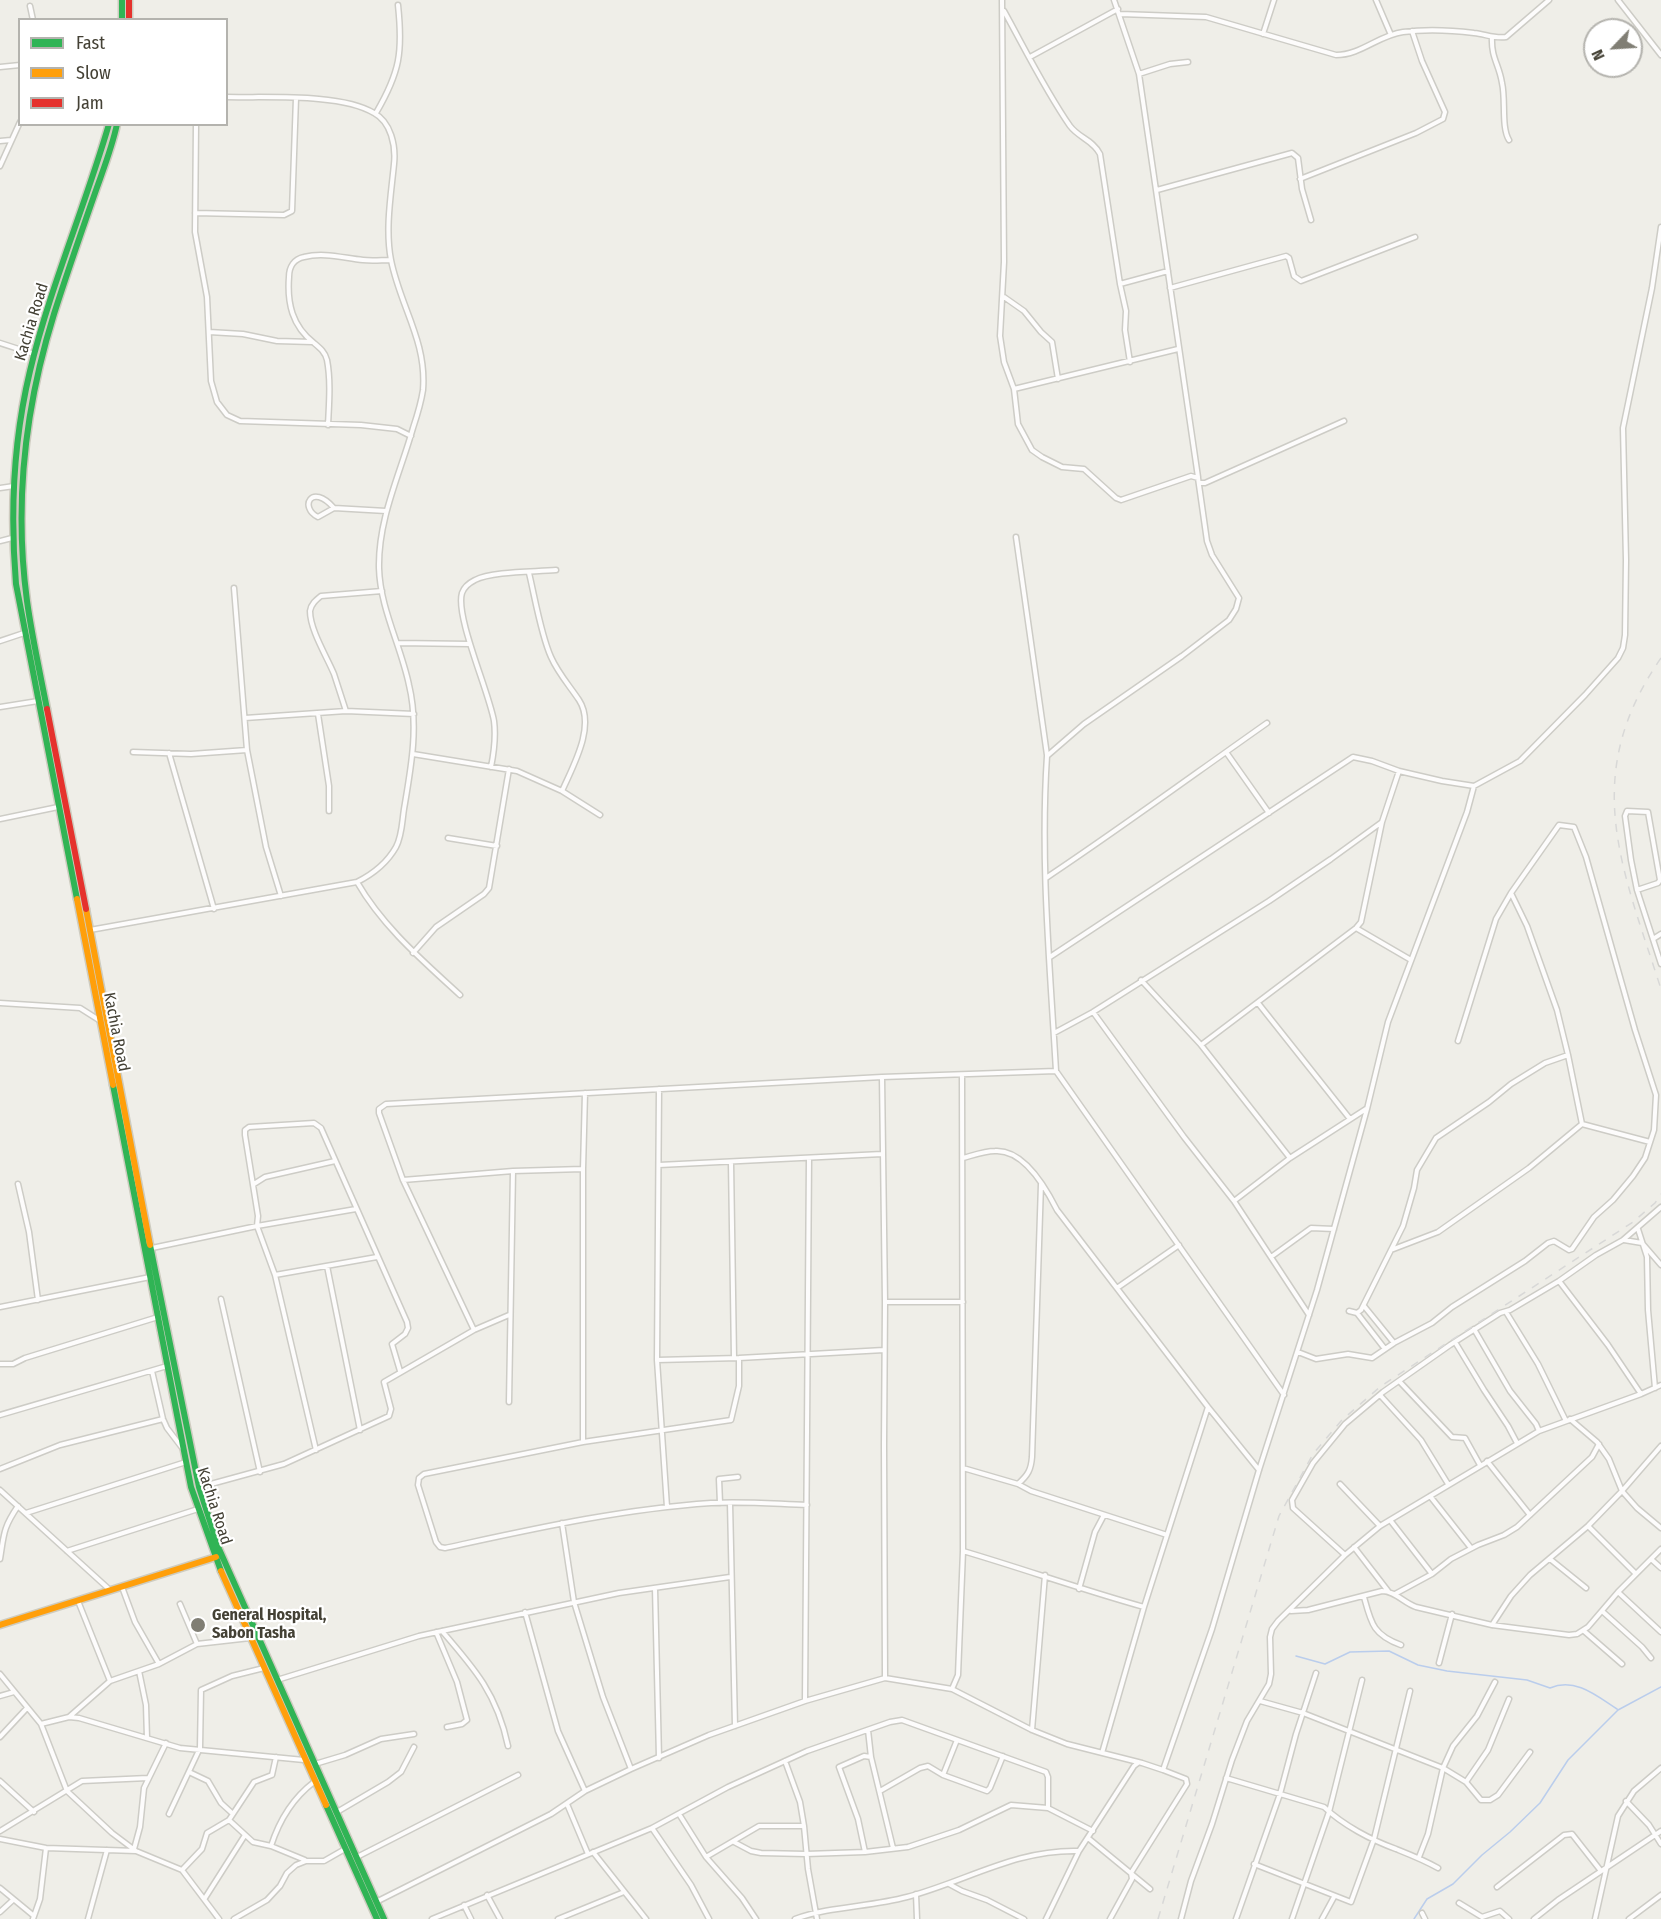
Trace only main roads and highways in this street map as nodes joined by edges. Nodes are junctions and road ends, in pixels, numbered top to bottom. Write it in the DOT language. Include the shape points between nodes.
graph roads {
  1 [pos="122,0"];
  2 [pos="129,0"];
  3 [pos="122,18"];
  4 [pos="129,18"];
  5 [pos="108,126"];
  6 [pos="116,126"];
  7 [pos="189,1435"];
  8 [pos="181,1437"];
  9 [pos="216,1557"];
  10 [pos="0,1625"];
  11 [pos="377,1919"];
  12 [pos="384,1919"];
  1 -- 3 [label="main road"];
  2 -- 4 [label="main road"];
  5 -- 8 [label="main road, Kachia Road" via="35,355 20,420 12,538 24,633"];
  6 -- 7 [label="main road, Kachia Road" via="39,364 21,482 22,547 27,603"];
  7 -- 8 [label="main road"];
  7 -- 12 [label="main road, Kachia Road" via="199,1487 222,1556"];
  8 -- 9 [label="main road, Kachia Road" via="198,1509"];
  9 -- 10 [label="main road"];
  9 -- 11 [label="main road, Kachia Road"];
}
